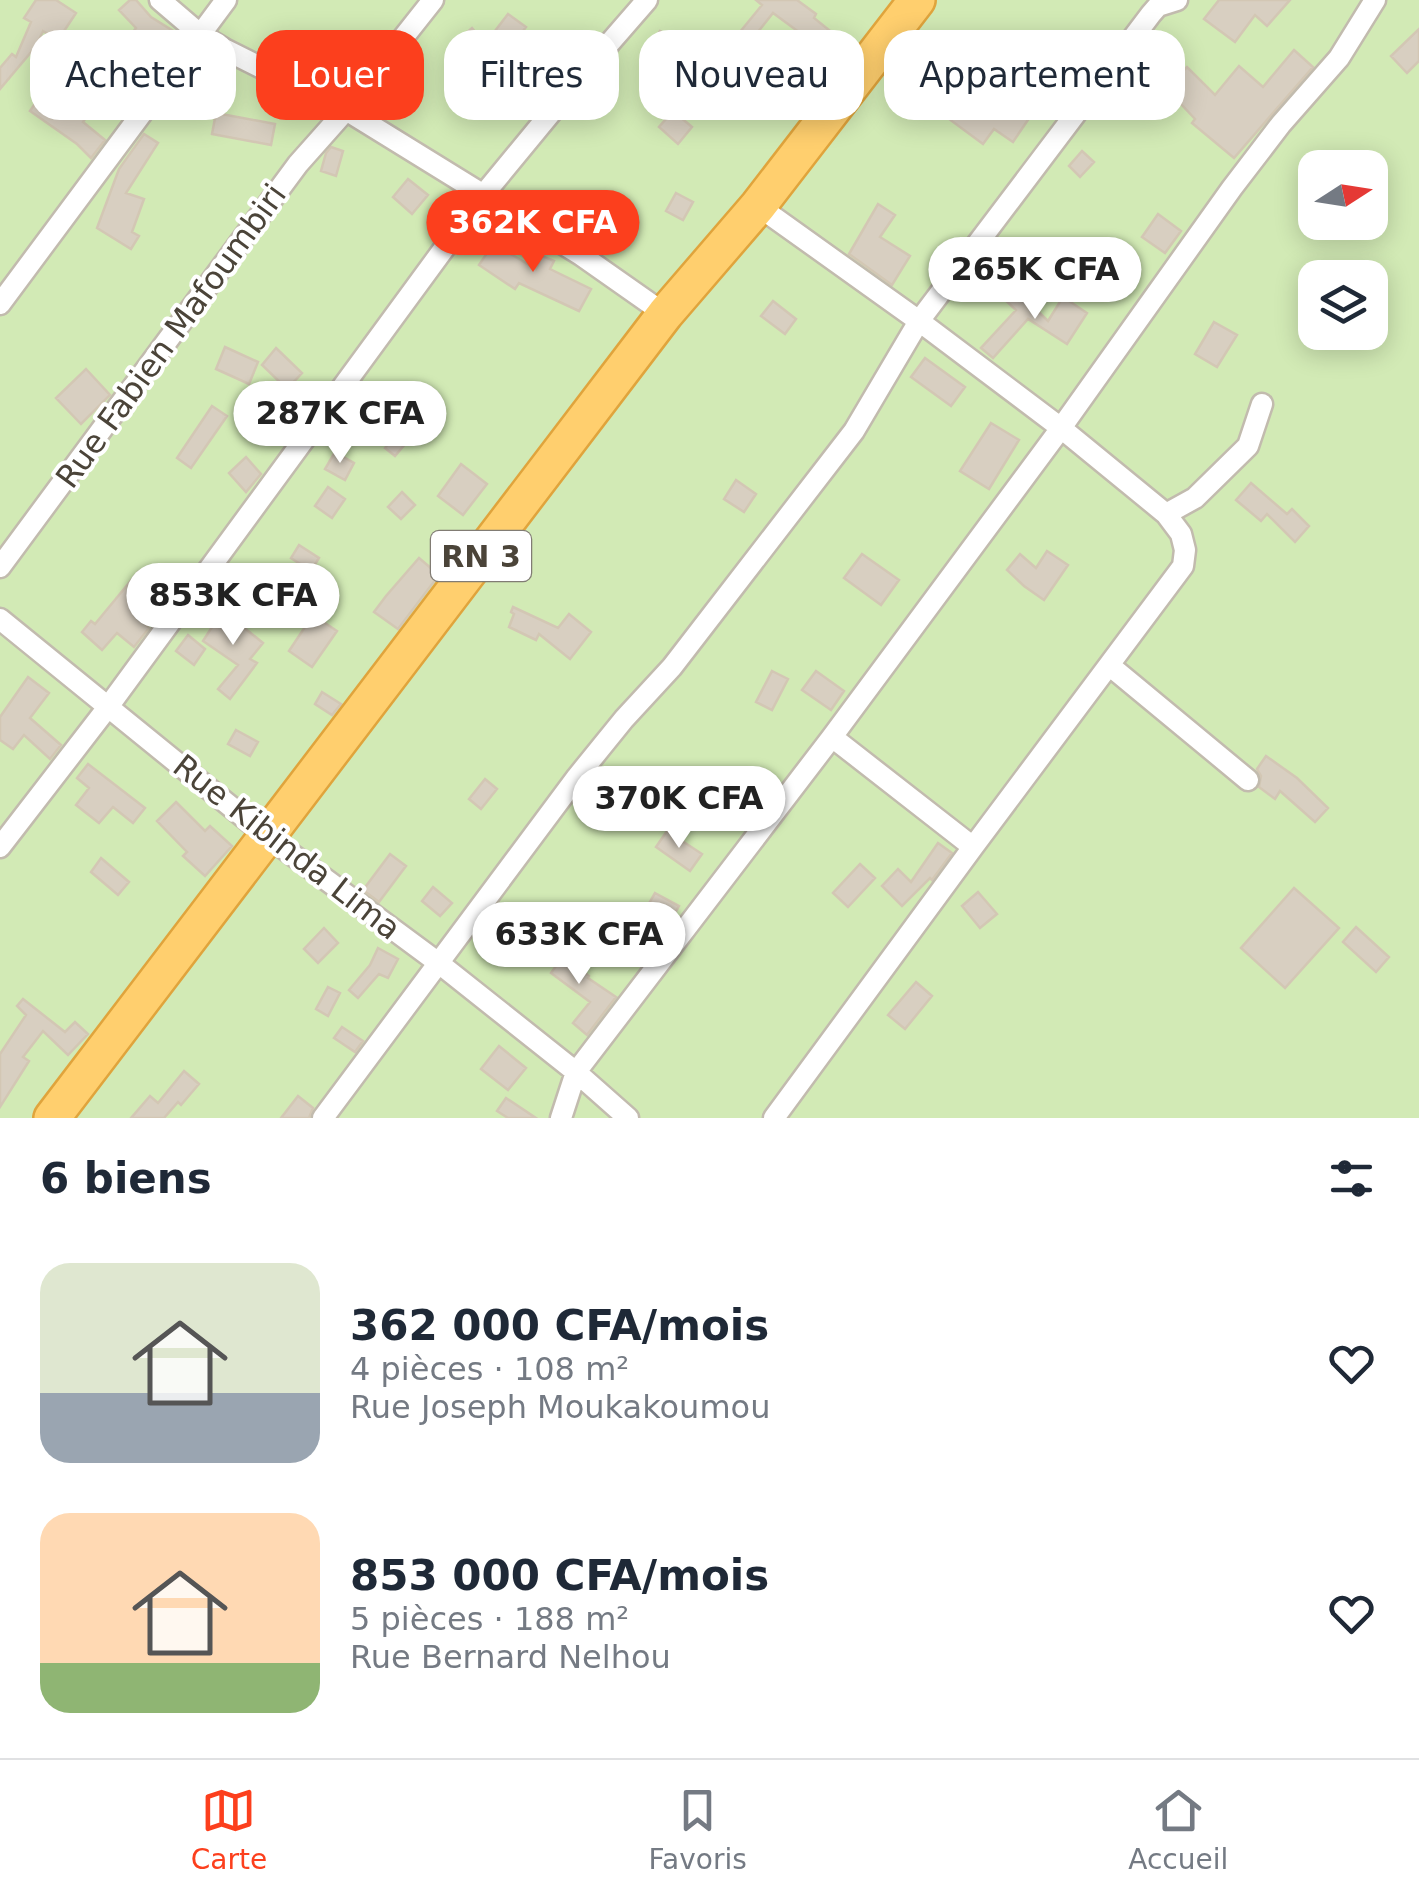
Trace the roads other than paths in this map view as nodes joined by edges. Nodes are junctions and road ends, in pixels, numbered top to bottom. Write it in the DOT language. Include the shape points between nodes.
graph roads {
  1 [pos="160,0"];
  2 [pos="226,0"];
  3 [pos="432,0"];
  4 [pos="647,0"];
  5 [pos="918,0"];
  6 [pos="1178,0"];
  7 [pos="1375,0"];
  8 [pos="195,30"];
  9 [pos="205,30"];
  10 [pos="409,30"];
  11 [pos="137,120"];
  12 [pos="337,120"];
  13 [pos="362,120"];
  14 [pos="484,194"];
  15 [pos="758,206"];
  16 [pos="0,304"];
  17 [pos="665,314"];
  18 [pos="920,321"];
  19 [pos="1262,404"];
  20 [pos="1060,428"];
  21 [pos="1166,514"];
  22 [pos="0,567"];
  23 [pos="0,619"];
  24 [pos="1109,665"];
  25 [pos="108,707"];
  26 [pos="832,737"];
  27 [pos="1248,780"];
  28 [pos="267,836"];
  29 [pos="0,847"];
  30 [pos="973,847"];
  31 [pos="440,964"];
  32 [pos="576,1072"];
  33 [pos="52,1118"];
  34 [pos="323,1118"];
  35 [pos="561,1118"];
  36 [pos="628,1118"];
  37 [pos="774,1118"];
  1 -- 8 [label="street"];
  2 -- 9 [label="street"];
  3 -- 10 [label="street, Rue Fabien Mafoumbiri"];
  4 -- 14 [label="street"];
  5 -- 15 [label="highway, RN 3"];
  6 -- 18 [label="street" via="1155,9"];
  7 -- 20 [label="street" via="1339,58 1232,188"];
  11 -- 16 [label="street"];
  12 -- 22 [label="street, Rue Fabien Mafoumbiri"];
  13 -- 14 [label="street"];
  14 -- 17 [label="street"];
  14 -- 25 [label="street"];
  15 -- 17 [label="highway, RN 3"];
  15 -- 18 [label="street"];
  17 -- 28 [label="highway, RN 3"];
  18 -- 20 [label="street"];
  18 -- 31 [label="street" via="854,431 672,667 577,777"];
  19 -- 21 [label="street" via="1248,446 1195,498"];
  20 -- 21 [label="street"];
  20 -- 26 [label="street"];
  21 -- 24 [label="street" via="1180,534 1183,566"];
  23 -- 25 [label="street, Rue Kibinda Lima"];
  24 -- 27 [label="street"];
  24 -- 30 [label="street"];
  25 -- 28 [label="street, Rue Kibinda Lima"];
  25 -- 29 [label="street"];
  26 -- 30 [label="street"];
  26 -- 32 [label="street"];
  28 -- 31 [label="street, Rue Kibinda Lima"];
  28 -- 33 [label="highway, RN 3"];
  30 -- 37 [label="street"];
  31 -- 32 [label="street, Rue Kibinda Lima"];
  31 -- 34 [label="street"];
  32 -- 35 [label="street"];
  32 -- 36 [label="street, Rue Kibinda Lima"];
}
